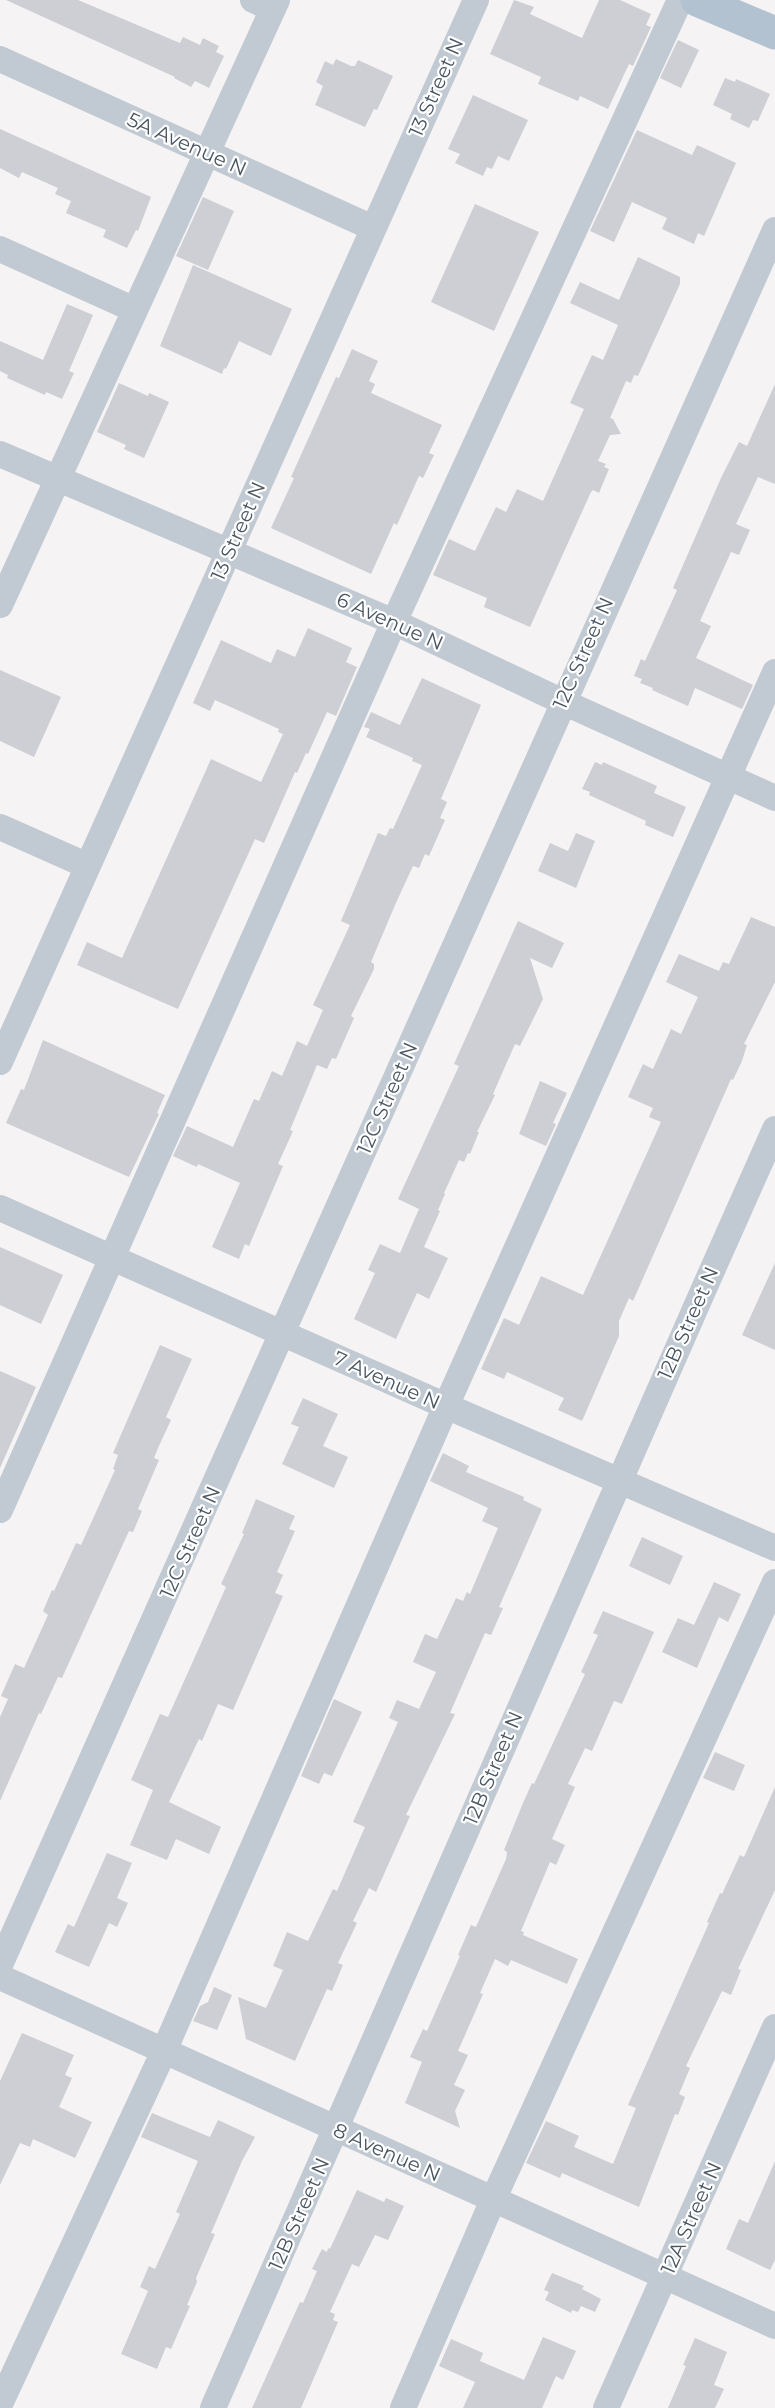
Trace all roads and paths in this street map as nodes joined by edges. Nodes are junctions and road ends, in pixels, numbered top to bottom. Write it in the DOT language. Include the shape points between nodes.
graph roads {
  1 [pos="476,0"];
  2 [pos="680,0"];
  3 [pos="697,0"];
  4 [pos="268,3"];
  5 [pos="775,33"];
  6 [pos="0,59"];
  7 [pos="207,153"];
  8 [pos="373,228"];
  9 [pos="775,230"];
  10 [pos="0,249"];
  11 [pos="135,310"];
  12 [pos="0,454"];
  13 [pos="57,478"];
  14 [pos="229,550"];
  15 [pos="0,605"];
  16 [pos="394,622"];
  17 [pos="775,672"];
  18 [pos="561,701"];
  19 [pos="728,776"];
  20 [pos="775,798"];
  21 [pos="0,827"];
  22 [pos="88,866"];
  23 [pos="0,1062"];
  24 [pos="775,1129"];
  25 [pos="0,1208"];
  26 [pos="112,1259"];
  27 [pos="283,1335"];
  28 [pos="446,1406"];
  29 [pos="617,1481"];
  30 [pos="0,1510"];
  31 [pos="775,1548"];
  32 [pos="775,1582"];
  33 [pos="0,1965"];
  34 [pos="0,1977"];
  35 [pos="775,2027"];
  36 [pos="164,2051"];
  37 [pos="337,2129"];
  38 [pos="493,2200"];
  39 [pos="664,2278"];
  40 [pos="775,2326"];
  41 [pos="0,2404"];
  42 [pos="213,2408"];
  43 [pos="404,2408"];
  44 [pos="606,2408"];
  1 -- 8 [label="street, 13 Street N"];
  2 -- 16 [label="street"];
  3 -- 5 [label="main road"];
  4 -- 7 [label="street"];
  6 -- 7 [label="street, 5A Avenue N"];
  7 -- 8 [label="street, 5A Avenue N"];
  7 -- 11 [label="street"];
  8 -- 14 [label="street, 13 Street N"];
  9 -- 18 [label="street, 12C Street N"];
  10 -- 11 [label="street"];
  11 -- 13 [label="street"];
  12 -- 13 [label="street, 6 Avenue N"];
  13 -- 14 [label="street, 6 Avenue N"];
  13 -- 15 [label="street"];
  14 -- 16 [label="street, 6 Avenue N"];
  14 -- 22 [label="street, 13 Street N"];
  16 -- 18 [label="street, 6 Avenue N"];
  16 -- 26 [label="street"];
  17 -- 19 [label="street"];
  18 -- 19 [label="street, 6 Avenue N"];
  18 -- 27 [label="street, 12C Street N"];
  19 -- 20 [label="street, 6 Avenue N"];
  19 -- 28 [label="street"];
  21 -- 22 [label="street"];
  22 -- 23 [label="street, 13 Street N"];
  24 -- 29 [label="street, 12B Street N"];
  25 -- 26 [label="street, 7 Avenue N"];
  26 -- 27 [label="street, 7 Avenue N"];
  26 -- 30 [label="street"];
  27 -- 28 [label="street, 7 Avenue N"];
  27 -- 33 [label="street, 12C Street N"];
  28 -- 29 [label="street, 7 Avenue N"];
  28 -- 36 [label="street"];
  29 -- 31 [label="street, 7 Avenue N"];
  29 -- 37 [label="street, 12B Street N"];
  32 -- 38 [label="street"];
  34 -- 36 [label="street, 8 Avenue N"];
  35 -- 39 [label="street, 12A Street N"];
  36 -- 37 [label="street, 8 Avenue N"];
  36 -- 41 [label="street"];
  37 -- 38 [label="street, 8 Avenue N"];
  37 -- 42 [label="street, 12B Street N"];
  38 -- 39 [label="street, 8 Avenue N"];
  38 -- 43 [label="street"];
  39 -- 40 [label="street, 8 Avenue N"];
  39 -- 44 [label="street, 12A Street N"];
}
